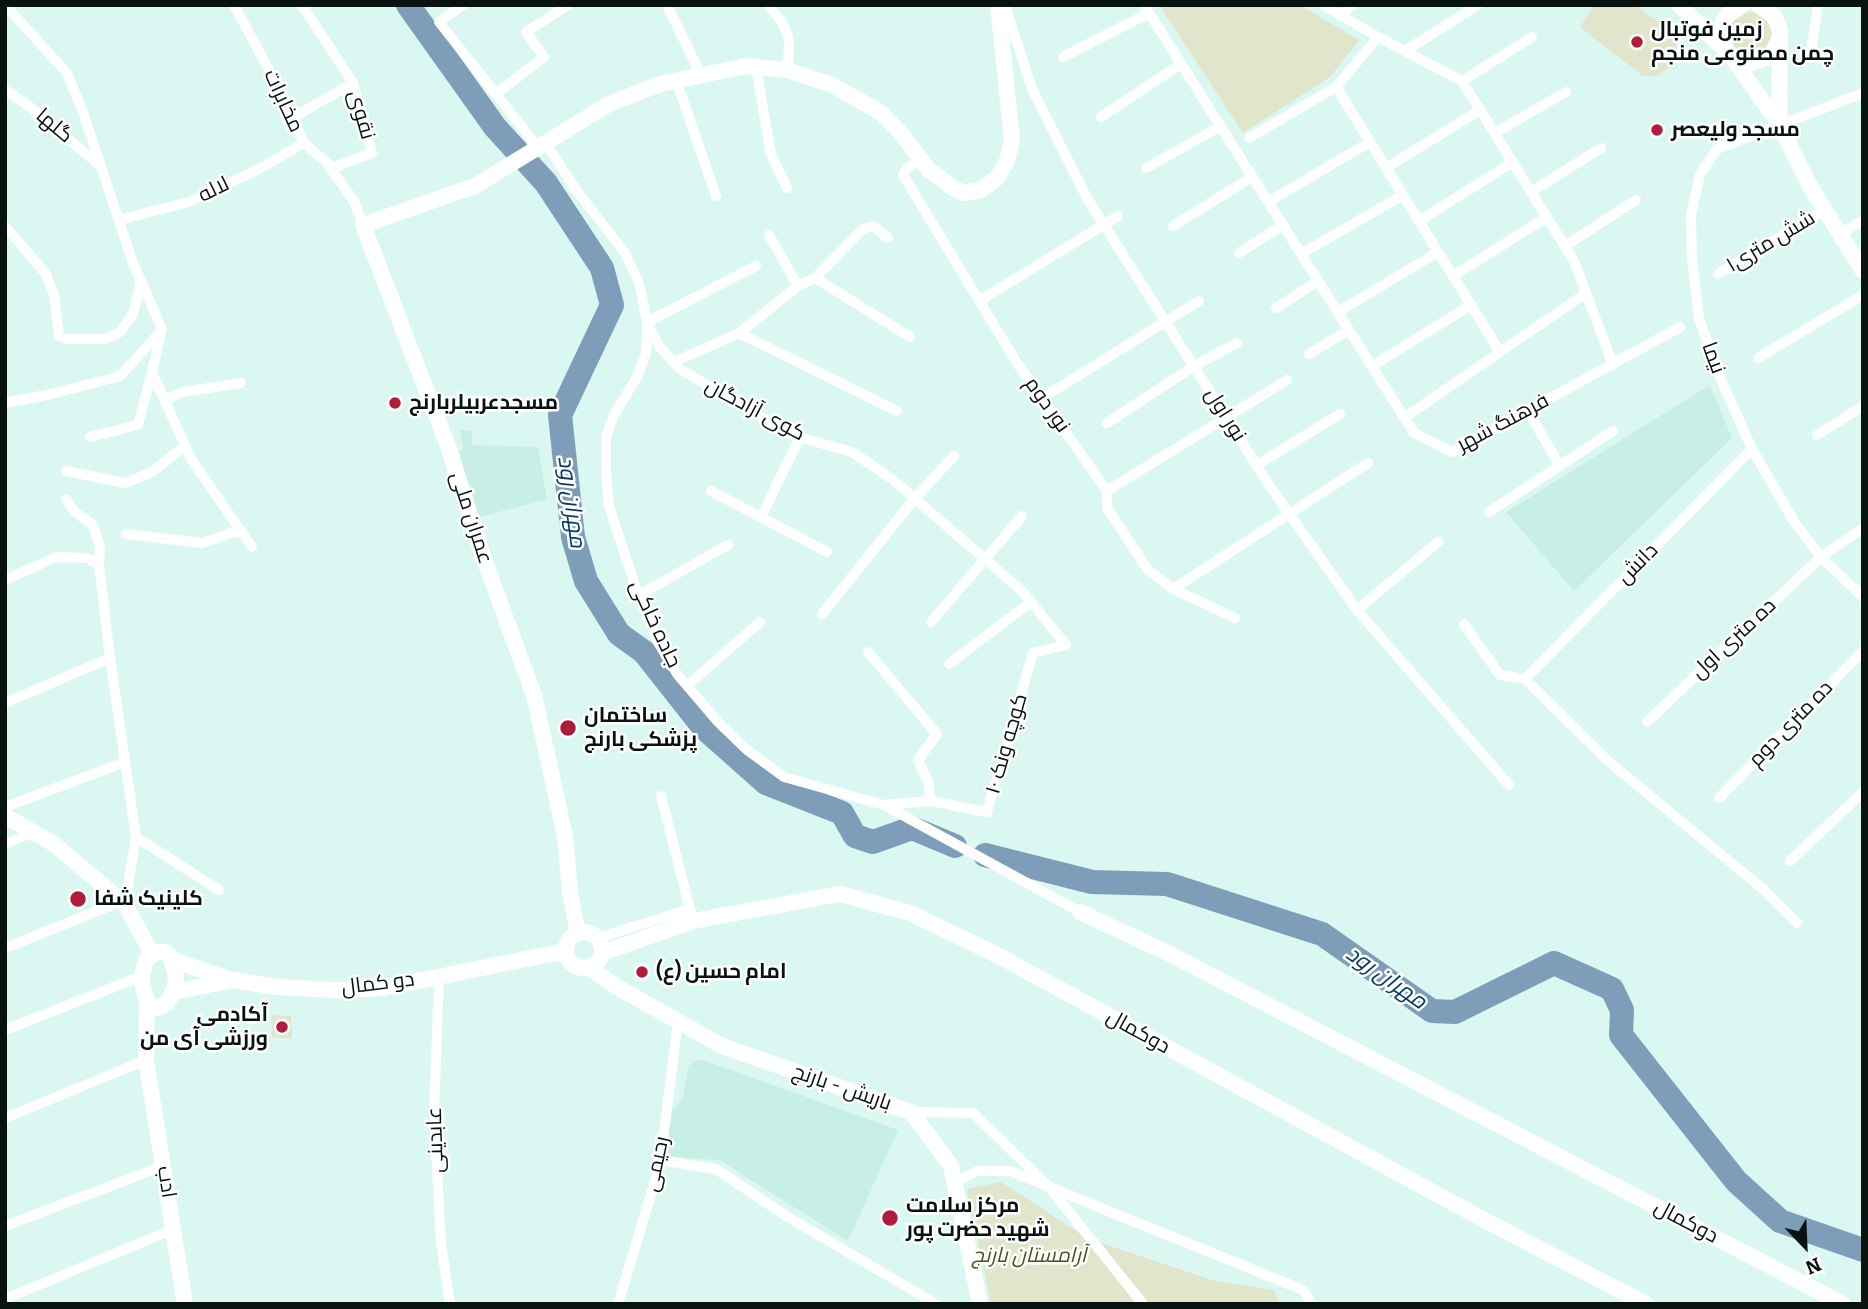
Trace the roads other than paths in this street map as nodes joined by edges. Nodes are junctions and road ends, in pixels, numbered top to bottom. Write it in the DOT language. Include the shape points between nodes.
graph roads {
  1 [pos="5,5"];
  2 [pos="234,5"];
  3 [pos="302,5"];
  4 [pos="463,5"];
  5 [pos="568,5"];
  6 [pos="667,5"];
  7 [pos="768,5"];
  8 [pos="998,5"];
  9 [pos="1005,5"];
  10 [pos="1322,5"];
  11 [pos="1353,5"];
  12 [pos="1478,5"];
  13 [pos="1679,5"];
  14 [pos="1734,5"];
  15 [pos="1758,5"];
  16 [pos="1784,5"];
  17 [pos="1818,5"];
  18 [pos="1741,6"];
  19 [pos="1146,9"];
  20 [pos="1339,15"];
  21 [pos="1780,34"];
  22 [pos="1378,37"];
  23 [pos="1532,37"];
  24 [pos="1405,51"];
  25 [pos="1811,52"];
  26 [pos="1729,53"];
  27 [pos="1063,57"];
  28 [pos="1181,64"];
  29 [pos="756,66"];
  30 [pos="786,70"];
  31 [pos="701,75"];
  32 [pos="676,80"];
  33 [pos="1462,80"];
  34 [pos="353,83"];
  35 [pos="1336,87"];
  36 [pos="5,90"];
  37 [pos="1566,92"];
  38 [pos="1863,93"];
  39 [pos="496,94"];
  40 [pos="1480,110"];
  41 [pos="1101,117"];
  42 [pos="292,118"];
  43 [pos="1779,124"];
  44 [pos="1221,127"];
  45 [pos="1495,133"];
  46 [pos="1250,138"];
  47 [pos="1370,142"];
  48 [pos="303,143"];
  49 [pos="541,144"];
  50 [pos="1601,148"];
  51 [pos="921,160"];
  52 [pos="1513,162"];
  53 [pos="101,166"];
  54 [pos="1146,168"];
  55 [pos="1386,168"];
  56 [pos="331,169"];
  57 [pos="1252,177"];
  58 [pos="787,188"];
  59 [pos="1531,192"];
  60 [pos="1403,195"];
  61 [pos="716,196"];
  62 [pos="1636,200"];
  63 [pos="1268,202"];
  64 [pos="1824,210"];
  65 [pos="1118,216"];
  66 [pos="1547,217"];
  67 [pos="119,220"];
  68 [pos="1863,220"];
  69 [pos="1419,221"];
  70 [pos="363,225"];
  71 [pos="1104,225"];
  72 [pos="1283,225"];
  73 [pos="5,226"];
  74 [pos="1173,226"];
  75 [pos="1840,234"];
  76 [pos="769,235"];
  77 [pos="888,238"];
  78 [pos="1565,246"];
  79 [pos="1438,252"];
  80 [pos="1239,253"];
  81 [pos="1301,254"];
  82 [pos="756,266"];
  83 [pos="1863,271"];
  84 [pos="1718,274"];
  85 [pos="1452,276"];
  86 [pos="815,278"];
  87 [pos="141,281"];
  88 [pos="1318,281"];
  89 [pos="798,286"];
  90 [pos="1586,293"];
  91 [pos="1863,295"];
  92 [pos="979,301"];
  93 [pos="1199,301"];
  94 [pos="1471,305"];
  95 [pos="1276,308"];
  96 [pos="1338,312"];
  97 [pos="1166,321"];
  98 [pos="647,322"];
  99 [pos="1681,327"];
  100 [pos="162,329"];
  101 [pos="1349,330"];
  102 [pos="739,333"];
  103 [pos="910,337"];
  104 [pos="1237,343"];
  105 [pos="1500,352"];
  106 [pos="1309,354"];
  107 [pos="1758,358"];
  108 [pos="674,362"];
  109 [pos="1613,365"];
  110 [pos="1194,366"];
  111 [pos="1372,366"];
  112 [pos="152,372"];
  113 [pos="1287,380"];
  114 [pos="241,383"];
  115 [pos="1042,398"];
  116 [pos="164,400"];
  117 [pos="5,403"];
  118 [pos="1863,407"];
  119 [pos="897,411"];
  120 [pos="1528,411"];
  121 [pos="1340,414"];
  122 [pos="1226,417"];
  123 [pos="1404,418"];
  124 [pos="1107,423"];
  125 [pos="1613,431"];
  126 [pos="1817,435"];
  127 [pos="90,437"];
  128 [pos="800,437"];
  129 [pos="185,446"];
  130 [pos="1752,449"];
  131 [pos="954,456"];
  132 [pos="1368,463"];
  133 [pos="1257,465"];
  134 [pos="1560,466"];
  135 [pos="66,471"];
  136 [pos="711,491"];
  137 [pos="1107,491"];
  138 [pos="915,498"];
  139 [pos="66,499"];
  140 [pos="1489,512"];
  141 [pos="1289,513"];
  142 [pos="1022,516"];
  143 [pos="761,517"];
  144 [pos="1863,528"];
  145 [pos="240,530"];
  146 [pos="126,534"];
  147 [pos="1438,542"];
  148 [pos="728,545"];
  149 [pos="252,547"];
  150 [pos="827,552"];
  151 [pos="1821,557"];
  152 [pos="985,559"];
  153 [pos="99,565"];
  154 [pos="5,580"];
  155 [pos="1173,589"];
  156 [pos="639,595"];
  157 [pos="1863,597"];
  158 [pos="1031,602"];
  159 [pos="1357,610"];
  160 [pos="822,614"];
  161 [pos="1235,618"];
  162 [pos="760,622"];
  163 [pos="931,622"];
  164 [pos="1464,624"];
  165 [pos="1066,645"];
  166 [pos="1863,651"];
  167 [pos="869,652"];
  168 [pos="110,659"];
  169 [pos="949,664"];
  170 [pos="1525,679"];
  171 [pos="687,686"];
  172 [pos="5,703"];
  173 [pos="1647,722"];
  174 [pos="125,762"];
  175 [pos="1508,785"];
  176 [pos="1863,792"];
  177 [pos="662,796"];
  178 [pos="1719,798"];
  179 [pos="930,801"];
  180 [pos="884,805"];
  181 [pos="5,807"];
  182 [pos="5,816"];
  183 [pos="34,832"];
  184 [pos="136,837"];
  185 [pos="5,844"];
  186 [pos="1790,861"];
  187 [pos="219,890"];
  188 [pos="124,903"];
  189 [pos="1080,912"];
  190 [pos="692,915"];
  191 [pos="1797,923"];
  192 [pos="578,933"];
  193 [pos="600,945"];
  194 [pos="5,948"];
  195 [pos="152,954"];
  196 [pos="567,956"];
  197 [pos="172,960"];
  198 [pos="589,968"];
  199 [pos="142,976"];
  200 [pos="439,976"];
  201 [pos="232,980"];
  202 [pos="173,992"];
  203 [pos="155,1004"];
  204 [pos="678,1021"];
  205 [pos="5,1030"];
  206 [pos="146,1060"];
  207 [pos="911,1112"];
  208 [pos="5,1118"];
  209 [pos="660,1160"];
  210 [pos="163,1166"];
  211 [pos="954,1182"];
  212 [pos="1049,1187"];
  213 [pos="5,1226"];
  214 [pos="174,1229"];
  215 [pos="5,1299"];
  216 [pos="185,1304"];
  217 [pos="450,1304"];
  218 [pos="618,1304"];
  219 [pos="936,1304"];
  220 [pos="980,1304"];
  221 [pos="1143,1304"];
  222 [pos="1312,1304"];
  223 [pos="1646,1304"];
  224 [pos="1843,1304"];
  1 -- 53 [label="street" via="67,73"];
  2 -- 42 [label="street, مخابرات"];
  3 -- 34 [label="street, نقوی"];
  4 -- 39 [label="street, کوی آزادگان" via="439,22"];
  5 -- 39 [label="street" via="526,32 544,57"];
  6 -- 31 [label="street"];
  7 -- 30 [label="street" via="788,36"];
  8 -- 51 [label="main road" via="1011,114 1007,161 997,178 981,190 964,193"];
  9 -- 71 [label="street, نور اول" via="1031,89"];
  10 -- 20 [label="street"];
  11 -- 20 [label="street"];
  12 -- 24 [label="street"];
  13 -- 26 [label="main road"];
  14 -- 18 [label="main road"];
  15 -- 21 [label="main road" via="1774,16"];
  16 -- 21 [label="main road"];
  17 -- 25 [label="street"];
  18 -- 26 [label="main road" via="1723,21 1721,36"];
  19 -- 27 [label="street"];
  19 -- 28 [label="street, فرهنگ شهر"];
  20 -- 22 [label="street"];
  21 -- 26 [label="main road" via="1772,53 1758,62 1744,62"];
  21 -- 43 [label="main road"];
  22 -- 24 [label="street"];
  22 -- 35 [label="street"];
  23 -- 33 [label="street"];
  24 -- 33 [label="street"];
  26 -- 43 [label="main road"];
  28 -- 41 [label="street"];
  28 -- 44 [label="street, فرهنگ شهر"];
  29 -- 30 [label="main road"];
  29 -- 31 [label="main road"];
  29 -- 58 [label="street" via="771,153"];
  30 -- 51 [label="main road" via="832,85 880,112"];
  31 -- 32 [label="main road"];
  32 -- 49 [label="main road" via="609,104"];
  32 -- 61 [label="street"];
  33 -- 40 [label="street"];
  34 -- 42 [label="street"];
  34 -- 56 [label="street, نقوی" via="372,153"];
  35 -- 46 [label="street"];
  35 -- 47 [label="street"];
  36 -- 53 [label="street, گلها"];
  37 -- 45 [label="street"];
  38 -- 43 [label="street, نیما"];
  39 -- 49 [label="street, کوی آزادگان"];
  40 -- 45 [label="street"];
  40 -- 55 [label="street"];
  42 -- 48 [label="street, مخابرات"];
  43 -- 64 [label="main road"];
  43 -- 130 [label="street, نیما" via="1717,149 1700,174 1691,216 1699,318"];
  44 -- 54 [label="street"];
  44 -- 57 [label="street, فرهنگ شهر"];
  45 -- 52 [label="street"];
  47 -- 55 [label="street"];
  47 -- 63 [label="street"];
  48 -- 56 [label="street, مخابرات"];
  48 -- 67 [label="street, لاله" via="189,202"];
  49 -- 70 [label="main road" via="475,186"];
  49 -- 98 [label="street, کوی آزادگان" via="625,253 639,283"];
  50 -- 59 [label="street"];
  51 -- 92 [label="street, نور دوم" via="902,176"];
  52 -- 59 [label="street"];
  52 -- 69 [label="street"];
  53 -- 67 [label="street"];
  55 -- 60 [label="street"];
  56 -- 70 [label="street, مخابرات" via="354,201"];
  57 -- 63 [label="street, فرهنگ شهر"];
  57 -- 74 [label="street"];
  59 -- 66 [label="street"];
  60 -- 69 [label="street"];
  60 -- 81 [label="street"];
  62 -- 78 [label="street"];
  63 -- 72 [label="street, فرهنگ شهر"];
  64 -- 75 [label="main road"];
  64 -- 84 [label="street, شش متری۱"];
  65 -- 71 [label="street"];
  66 -- 78 [label="street"];
  66 -- 85 [label="street"];
  67 -- 87 [label="street"];
  68 -- 75 [label="street"];
  69 -- 79 [label="street"];
  70 -- 192 [label="main road, عمران ملی" via="449,449 534,695 565,836"];
  71 -- 92 [label="street"];
  71 -- 97 [label="street, نور اول"];
  72 -- 80 [label="street"];
  72 -- 81 [label="street, فرهنگ شهر"];
  73 -- 87 [label="street" via="46,274 62,337 105,339 120,332 132,314"];
  75 -- 83 [label="main road"];
  76 -- 89 [label="street"];
  77 -- 86 [label="street" via="873,226 863,229"];
  78 -- 90 [label="street"];
  79 -- 85 [label="street"];
  79 -- 96 [label="street"];
  81 -- 88 [label="street, فرهنگ شهر"];
  82 -- 98 [label="street"];
  85 -- 94 [label="street"];
  86 -- 89 [label="street"];
  86 -- 103 [label="street"];
  87 -- 100 [label="street"];
  88 -- 95 [label="street"];
  88 -- 96 [label="street, فرهنگ شهر"];
  89 -- 102 [label="street"];
  90 -- 105 [label="street"];
  90 -- 109 [label="street"];
  91 -- 107 [label="street"];
  92 -- 115 [label="street, نور دوم"];
  93 -- 97 [label="street"];
  94 -- 105 [label="street"];
  94 -- 111 [label="street"];
  96 -- 101 [label="street, فرهنگ شهر"];
  97 -- 110 [label="street, نور اول"];
  97 -- 115 [label="street"];
  98 -- 108 [label="street, کوی آزادگان"];
  98 -- 156 [label="street, جاده خاکی" via="646,354 606,437 609,506"];
  99 -- 109 [label="street, فرهنگ شهر"];
  100 -- 112 [label="street"];
  100 -- 117 [label="street" via="120,376"];
  101 -- 106 [label="street"];
  101 -- 111 [label="street, فرهنگ شهر"];
  102 -- 108 [label="street"];
  102 -- 119 [label="street"];
  104 -- 110 [label="street"];
  105 -- 123 [label="street"];
  108 -- 128 [label="street, کوی آزادگان"];
  109 -- 120 [label="street, فرهنگ شهر"];
  110 -- 122 [label="street, نور اول"];
  110 -- 124 [label="street"];
  111 -- 123 [label="street, فرهنگ شهر"];
  112 -- 116 [label="street"];
  112 -- 127 [label="street" via="138,425"];
  113 -- 122 [label="street"];
  114 -- 116 [label="street" via="183,392"];
  115 -- 137 [label="street, نور دوم"];
  116 -- 129 [label="street"];
  118 -- 126 [label="street"];
  120 -- 123 [label="street, فرهنگ شهر" via="1452,452 1414,433"];
  120 -- 134 [label="street"];
  121 -- 133 [label="street"];
  122 -- 133 [label="street, نور اول"];
  122 -- 137 [label="street"];
  125 -- 134 [label="street"];
  128 -- 138 [label="street, کوی آزادگان" via="852,452"];
  128 -- 143 [label="street"];
  129 -- 135 [label="street" via="152,472 126,483"];
  129 -- 145 [label="street"];
  130 -- 151 [label="street, نیما" via="1795,523"];
  130 -- 170 [label="street, دانش"];
  131 -- 138 [label="street"];
  132 -- 141 [label="street"];
  133 -- 141 [label="street, نور اول"];
  134 -- 140 [label="street"];
  136 -- 143 [label="street"];
  137 -- 155 [label="street, نور دوم" via="1107,508 1148,570"];
  138 -- 152 [label="street, کوی آزادگان"];
  138 -- 160 [label="street"];
  139 -- 153 [label="street" via="93,525 100,547"];
  141 -- 155 [label="street"];
  141 -- 159 [label="street, نور اول"];
  142 -- 152 [label="street"];
  143 -- 150 [label="street"];
  144 -- 151 [label="street, ده متری اول"];
  145 -- 146 [label="street" via="202,543"];
  145 -- 149 [label="street"];
  147 -- 159 [label="street"];
  148 -- 156 [label="street"];
  151 -- 157 [label="street, نیما"];
  151 -- 173 [label="street, ده متری اول"];
  152 -- 158 [label="street, کوی آزادگان"];
  152 -- 163 [label="street"];
  153 -- 154 [label="street" via="87,558 56,557"];
  153 -- 168 [label="street"];
  155 -- 161 [label="street, نور دوم"];
  156 -- 171 [label="street, جاده خاکی" via="659,644"];
  158 -- 165 [label="street, کوی آزادگان"];
  158 -- 169 [label="street"];
  159 -- 175 [label="street, نور اول"];
  162 -- 171 [label="street"];
  164 -- 170 [label="street" via="1500,675"];
  165 -- 179 [label="street, کوچه ونک ۱۰" via="1033,653 987,812"];
  166 -- 178 [label="street, ده متری دوم"];
  167 -- 179 [label="street" via="937,734 918,760 929,784"];
  168 -- 172 [label="street"];
  168 -- 174 [label="street"];
  170 -- 191 [label="street" via="1608,761 1763,889"];
  171 -- 180 [label="street, جاده خاکی" via="747,750 784,777"];
  174 -- 181 [label="street"];
  174 -- 184 [label="street"];
  176 -- 186 [label="street"];
  177 -- 190 [label="street"];
  179 -- 180 [label="street"];
  180 -- 189 [label="street, جاده خاکی"];
  182 -- 183 [label="main road"];
  183 -- 185 [label="street"];
  183 -- 188 [label="main road"];
  184 -- 187 [label="street"];
  184 -- 188 [label="street"];
  188 -- 194 [label="street"];
  188 -- 195 [label="main road"];
  189 -- 224 [label="main road, دوکمال" via="1170,954"];
  190 -- 193 [label="main road, دوکمال"];
  190 -- 223 [label="main road, دوکمال" via="841,894 910,913 999,956"];
  192 -- 193 [label="main road" via="588,933"];
  192 -- 196 [label="main road" via="567,943"];
  193 -- 198 [label="main road" via="595,965"];
  195 -- 197 [label="main road" via="165,952"];
  195 -- 199 [label="main road"];
  196 -- 198 [label="main road" via="581,969"];
  196 -- 200 [label="main road, دو کمال" via="542,965 524,961"];
  197 -- 201 [label="main road"];
  197 -- 202 [label="main road"];
  198 -- 204 [label="main road, باریش - بارنج"];
  199 -- 203 [label="main road" via="143,992"];
  199 -- 205 [label="street"];
  200 -- 201 [label="main road, دو کمال" via="383,988 336,990"];
  200 -- 217 [label="street, عابدینی" via="434,1112 441,1243"];
  201 -- 202 [label="main road"];
  202 -- 203 [label="main road"];
  203 -- 206 [label="main road"];
  204 -- 207 [label="main road, باریش - بارنج" via="722,1046"];
  204 -- 209 [label="street, رحیمی"];
  206 -- 208 [label="street"];
  206 -- 210 [label="main road, ادب"];
  207 -- 211 [label="main road, باریش - بارنج" via="951,1166"];
  207 -- 212 [label="street" via="973,1113"];
  209 -- 218 [label="street, رحیمی"];
  209 -- 219 [label="street" via="716,1169"];
  210 -- 213 [label="street"];
  210 -- 214 [label="main road, ادب"];
  211 -- 212 [label="street" via="978,1171 1010,1171"];
  211 -- 220 [label="main road, باریش - بارنج"];
  212 -- 221 [label="street"];
  212 -- 222 [label="street" via="1303,1290"];
  214 -- 215 [label="street"];
  214 -- 216 [label="main road, ادب"];
}
